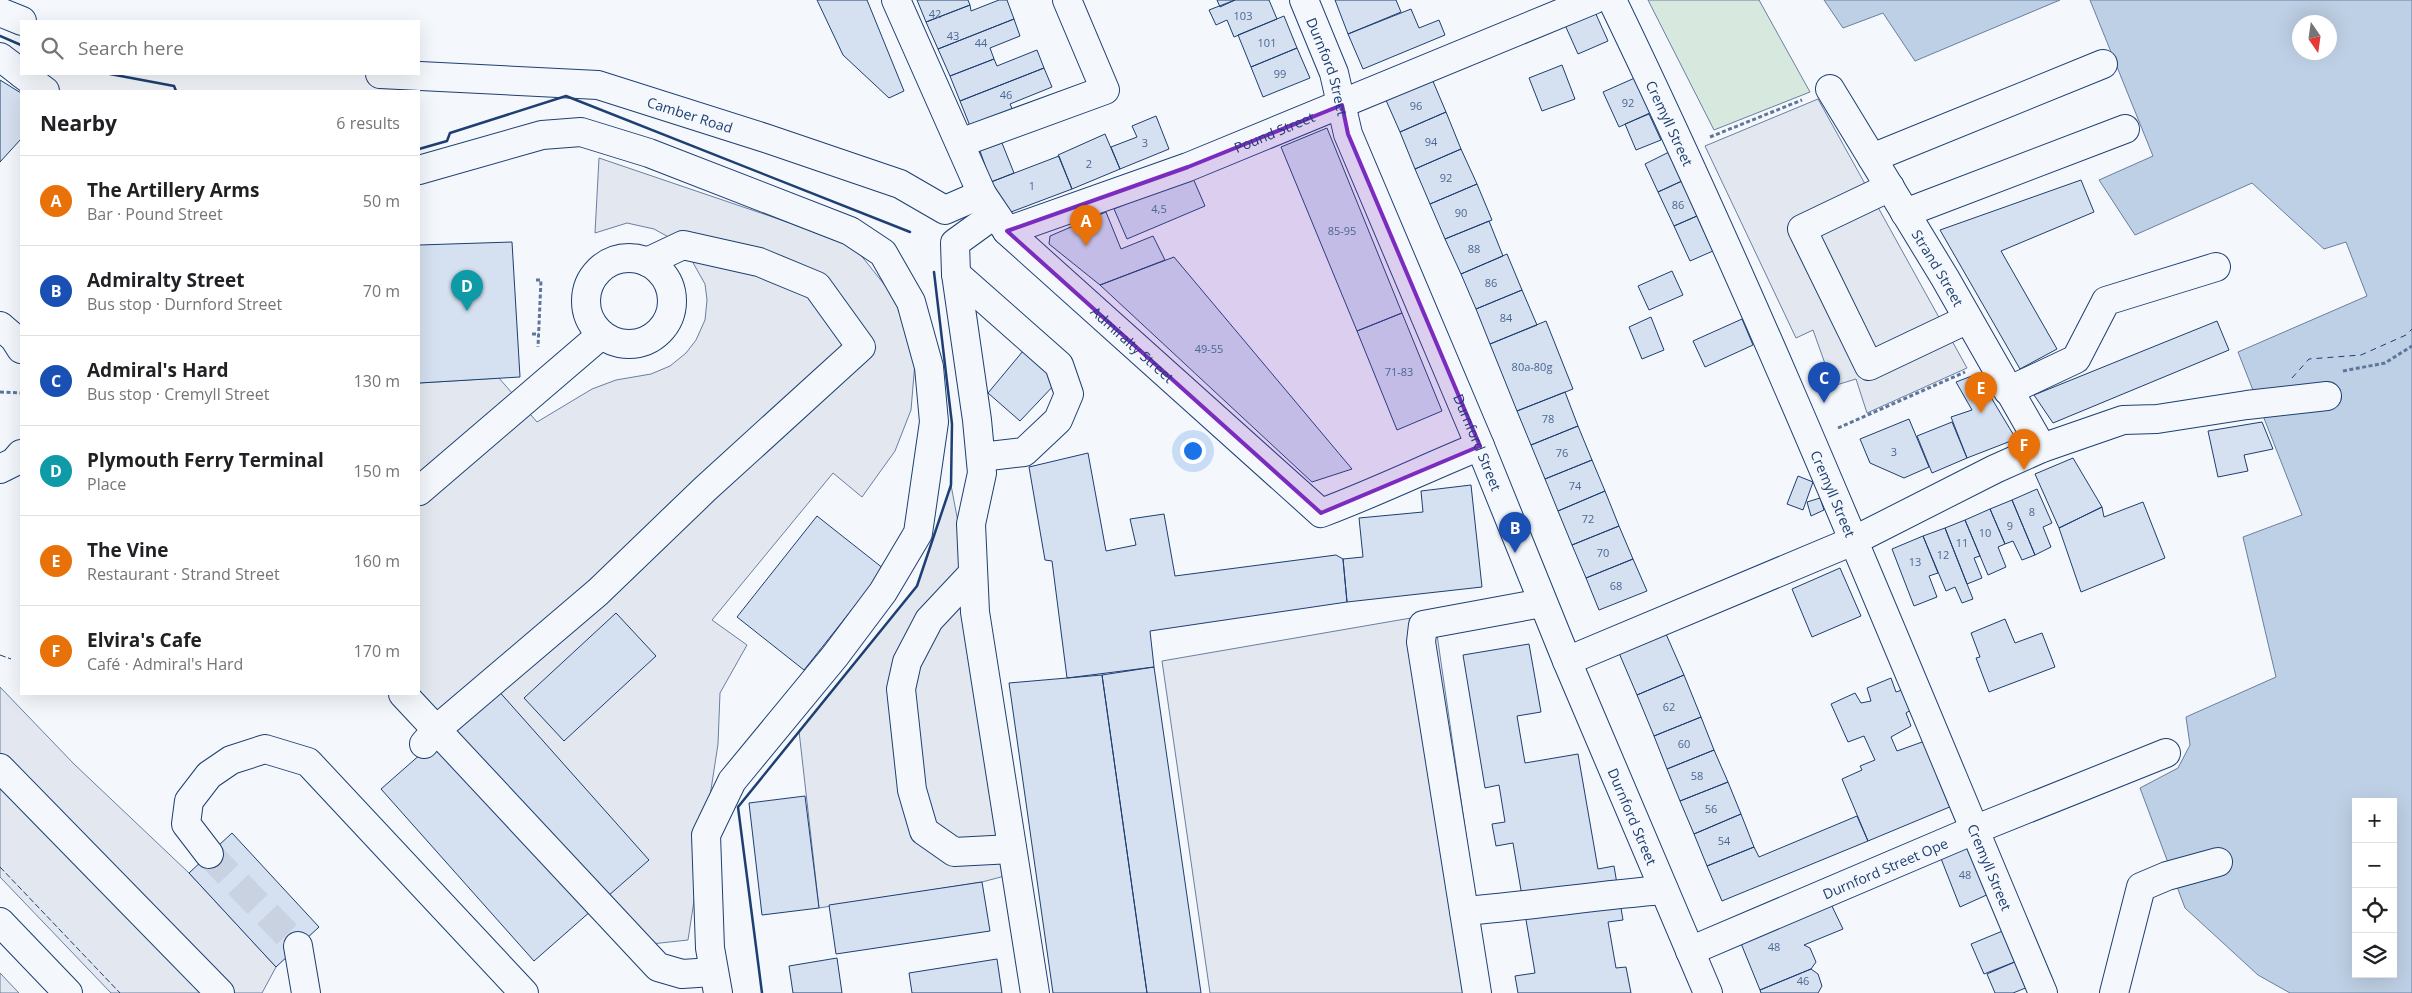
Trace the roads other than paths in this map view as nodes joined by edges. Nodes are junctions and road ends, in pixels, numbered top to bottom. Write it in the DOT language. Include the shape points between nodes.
graph roads {
  1 [pos="896,0"];
  2 [pos="1068,0"];
  3 [pos="1304,0"];
  4 [pos="1593,0"];
  5 [pos="1612,0"];
  6 [pos="0,12"];
  7 [pos="20,20"];
  8 [pos="0,57"];
  9 [pos="2103,64"];
  10 [pos="20,73"];
  11 [pos="22,75"];
  12 [pos="400,75"];
  13 [pos="1830,89"];
  14 [pos="44,90"];
  15 [pos="1342,105"];
  16 [pos="2125,129"];
  17 [pos="960,144"];
  18 [pos="1872,158"];
  19 [pos="420,170"];
  20 [pos="1890,187"];
  21 [pos="995,213"];
  22 [pos="1906,213"];
  23 [pos="647,262"];
  24 [pos="2216,267"];
  25 [pos="956,274"];
  26 [pos="1968,319"];
  27 [pos="0,326"];
  28 [pos="601,335"];
  29 [pos="20,347"];
  30 [pos="2008,391"];
  31 [pos="2327,396"];
  32 [pos="1480,446"];
  33 [pos="2042,448"];
  34 [pos="20,455"];
  35 [pos="981,457"];
  36 [pos="0,469"];
  37 [pos="420,490"];
  38 [pos="1853,541"];
  39 [pos="973,573"];
  40 [pos="1542,603"];
  41 [pos="1567,661"];
  42 [pos="404,695"];
  43 [pos="431,736"];
  44 [pos="2166,753"];
  45 [pos="0,768"];
  46 [pos="1974,830"];
  47 [pos="1012,849"];
  48 [pos="209,854"];
  49 [pos="2218,862"];
  50 [pos="1664,890"];
  51 [pos="1464,911"];
  52 [pos="0,922"];
  53 [pos="298,946"];
  54 [pos="1690,951"];
  55 [pos="715,983"];
  56 [pos="68,993"];
  57 [pos="220,993"];
  58 [pos="306,993"];
  59 [pos="524,993"];
  60 [pos="1035,993"];
  61 [pos="1477,993"];
  62 [pos="1708,993"];
  63 [pos="2043,993"];
  64 [pos="2114,993"];
  1 -- 17 [label="street, Admiralty Street"];
  2 -- 17 [label="street" via="1105,90"];
  3 -- 15 [label="street, Durnford Street" via="1334,73"];
  4 -- 15 [label="street, Pound Street"];
  5 -- 38 [label="street, Cremyll Street" via="1683,148"];
  6 -- 7 [label="street"];
  8 -- 10 [label="street"];
  9 -- 18 [label="street"];
  11 -- 14 [label="street"];
  12 -- 21 [label="street, Camber Road" via="598,85 900,184 945,210"];
  13 -- 18 [label="street, Strand Street"];
  15 -- 21 [label="street, Pound Street" via="1188,167"];
  15 -- 32 [label="street, Durnford Street" via="1348,134"];
  16 -- 22 [label="street"];
  17 -- 21 [label="street, Admiralty Street"];
  18 -- 20 [label="street, Strand Street"];
  19 -- 55 [label="street" via="542,134 581,132 649,153 850,231 883,253 911,302 929,367 934,422 918,533 883,592 732,781 706,835"];
  20 -- 22 [label="street, Strand Street"];
  20 -- 26 [label="street" via="1802,229 1868,366"];
  21 -- 25 [label="street" via="955,243"];
  21 -- 32 [label="street, Admiralty Street" via="1321,513"];
  22 -- 26 [label="street, Strand Street"];
  23 -- 28 [label="street" via="626,257 598,270 585,295 586,312"];
  23 -- 28 [label="street" via="662,274 672,299 668,319 646,341 628,344"];
  23 -- 43 [label="street" via="683,245 759,262 817,286 861,347 598,592"];
  24 -- 30 [label="street" via="2106,301 2076,359"];
  25 -- 35 [label="street"];
  25 -- 35 [label="street" via="1059,365 1069,394 1058,420 1024,452"];
  26 -- 30 [label="street, Strand Street"];
  27 -- 29 [label="street"];
  28 -- 37 [label="street"];
  30 -- 33 [label="street, Strand Street"];
  31 -- 33 [label="street" via="2157,419 2123,420"];
  32 -- 40 [label="street, Durnford Street"];
  33 -- 38 [label="street"];
  34 -- 36 [label="street"];
  35 -- 39 [label="street" via="982,473 971,524"];
  38 -- 41 [label="street"];
  38 -- 46 [label="street, Cremyll Street"];
  39 -- 47 [label="street" via="975,612"];
  39 -- 47 [label="street" via="929,620 907,662 901,689 912,790 924,831 954,852"];
  40 -- 41 [label="street, Durnford Street"];
  40 -- 51 [label="street" via="1423,624 1421,642"];
  41 -- 50 [label="street, Durnford Street"];
  42 -- 43 [label="street"];
  43 -- 55 [label="street" via="658,967"];
  44 -- 46 [label="street, Durnford Street Ope"];
  45 -- 57 [label="street"];
  46 -- 54 [label="street, Durnford Street Ope"];
  46 -- 63 [label="street, Cremyll Street"];
  47 -- 60 [label="street"];
  48 -- 59 [label="street" via="186,824 189,802 209,775 231,760 265,749 308,762"];
  49 -- 64 [label="street" via="2141,887"];
  50 -- 51 [label="street"];
  50 -- 54 [label="street, Durnford Street"];
  51 -- 61 [label="street"];
  52 -- 56 [label="street"];
  53 -- 58 [label="street"];
  54 -- 62 [label="street, Durnford Street"];
}
